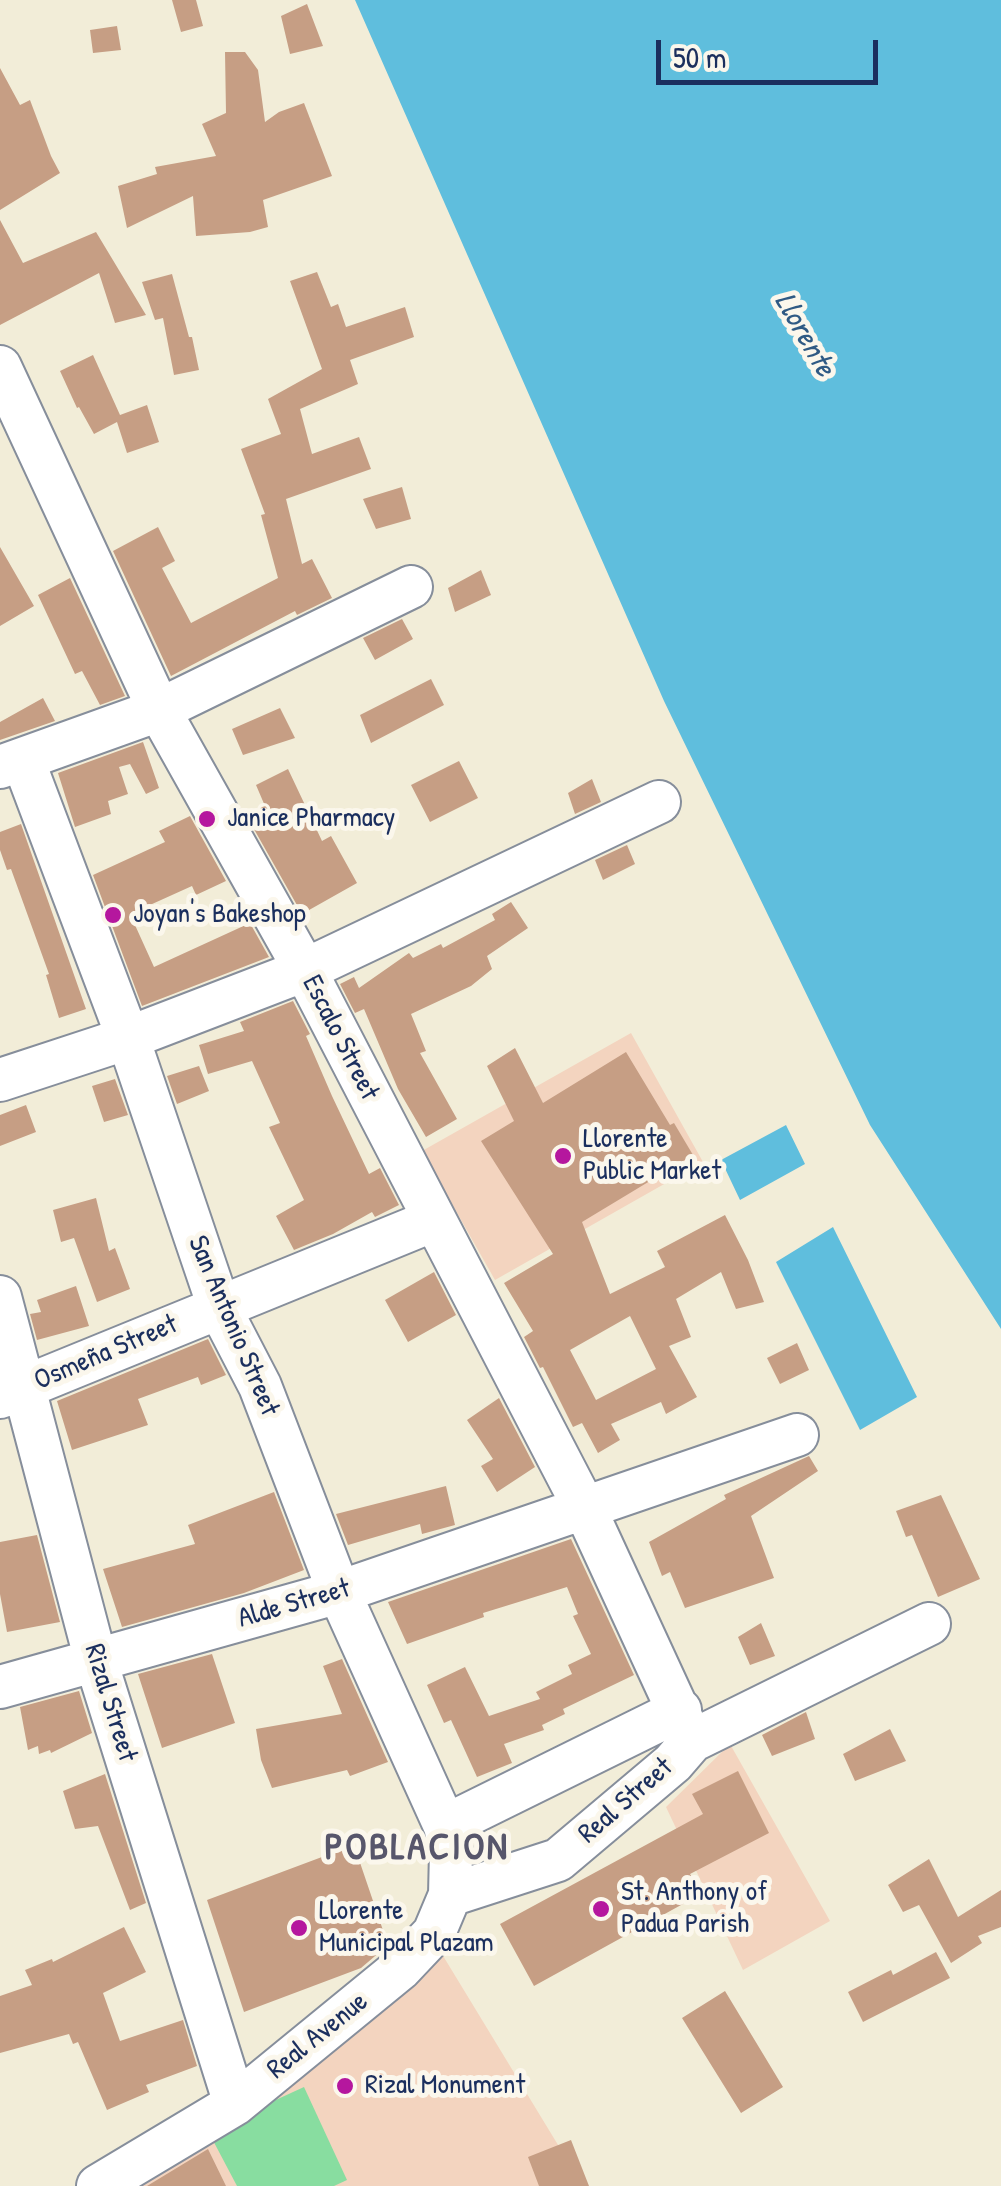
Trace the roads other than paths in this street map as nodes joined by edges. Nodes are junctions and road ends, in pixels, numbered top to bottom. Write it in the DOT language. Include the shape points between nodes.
graph roads {
  1 [pos="0,366"];
  2 [pos="411,587"];
  3 [pos="159,710"];
  4 [pos="11,764"];
  5 [pos="659,802"];
  6 [pos="305,970"];
  7 [pos="128,1038"];
  8 [pos="0,1080"];
  9 [pos="434,1220"];
  10 [pos="0,1298"];
  11 [pos="219,1306"];
  12 [pos="12,1392"];
  13 [pos="796,1435"];
  14 [pos="585,1508"];
  15 [pos="339,1592"];
  16 [pos="930,1624"];
  17 [pos="96,1661"];
  18 [pos="0,1688"];
  19 [pos="686,1725"];
  20 [pos="445,1826"];
  21 [pos="450,1896"];
  22 [pos="235,2104"];
  23 [pos="116,2181"];
  1 -- 3 [label="street, Escalo Street"];
  2 -- 3 [label="street"];
  3 -- 4 [label="street"];
  3 -- 6 [label="street, Escalo Street"];
  4 -- 7 [label="street, San Antonio Street"];
  5 -- 6 [label="street"];
  6 -- 7 [label="street"];
  6 -- 9 [label="street, Escalo Street"];
  7 -- 8 [label="street"];
  7 -- 11 [label="street, San Antonio Street"];
  9 -- 11 [label="street, Osmeña Street"];
  9 -- 14 [label="street, Escalo Street"];
  10 -- 12 [label="street, Rizal Street"];
  11 -- 12 [label="street, Osmeña Street"];
  11 -- 15 [label="street, San Antonio Street" via="260,1386"];
  12 -- 17 [label="street, Rizal Street"];
  13 -- 14 [label="street, Alde Street"];
  14 -- 15 [label="street, Alde Street"];
  14 -- 19 [label="street, Escalo Street"];
  15 -- 17 [label="street, Alde Street"];
  15 -- 20 [label="street, San Antonio Street"];
  16 -- 19 [label="street"];
  17 -- 18 [label="street, Alde Street"];
  17 -- 22 [label="street, Rizal Street"];
  19 -- 20 [label="street, Real Street"];
  19 -- 21 [label="street, Real Street" via="673,1762 558,1860"];
  20 -- 21 [label="street, Real Avenue" via="452,1851"];
  21 -- 22 [label="street, Real Avenue" via="434,1934 400,1969"];
  22 -- 23 [label="street, Real Avenue"];
}
